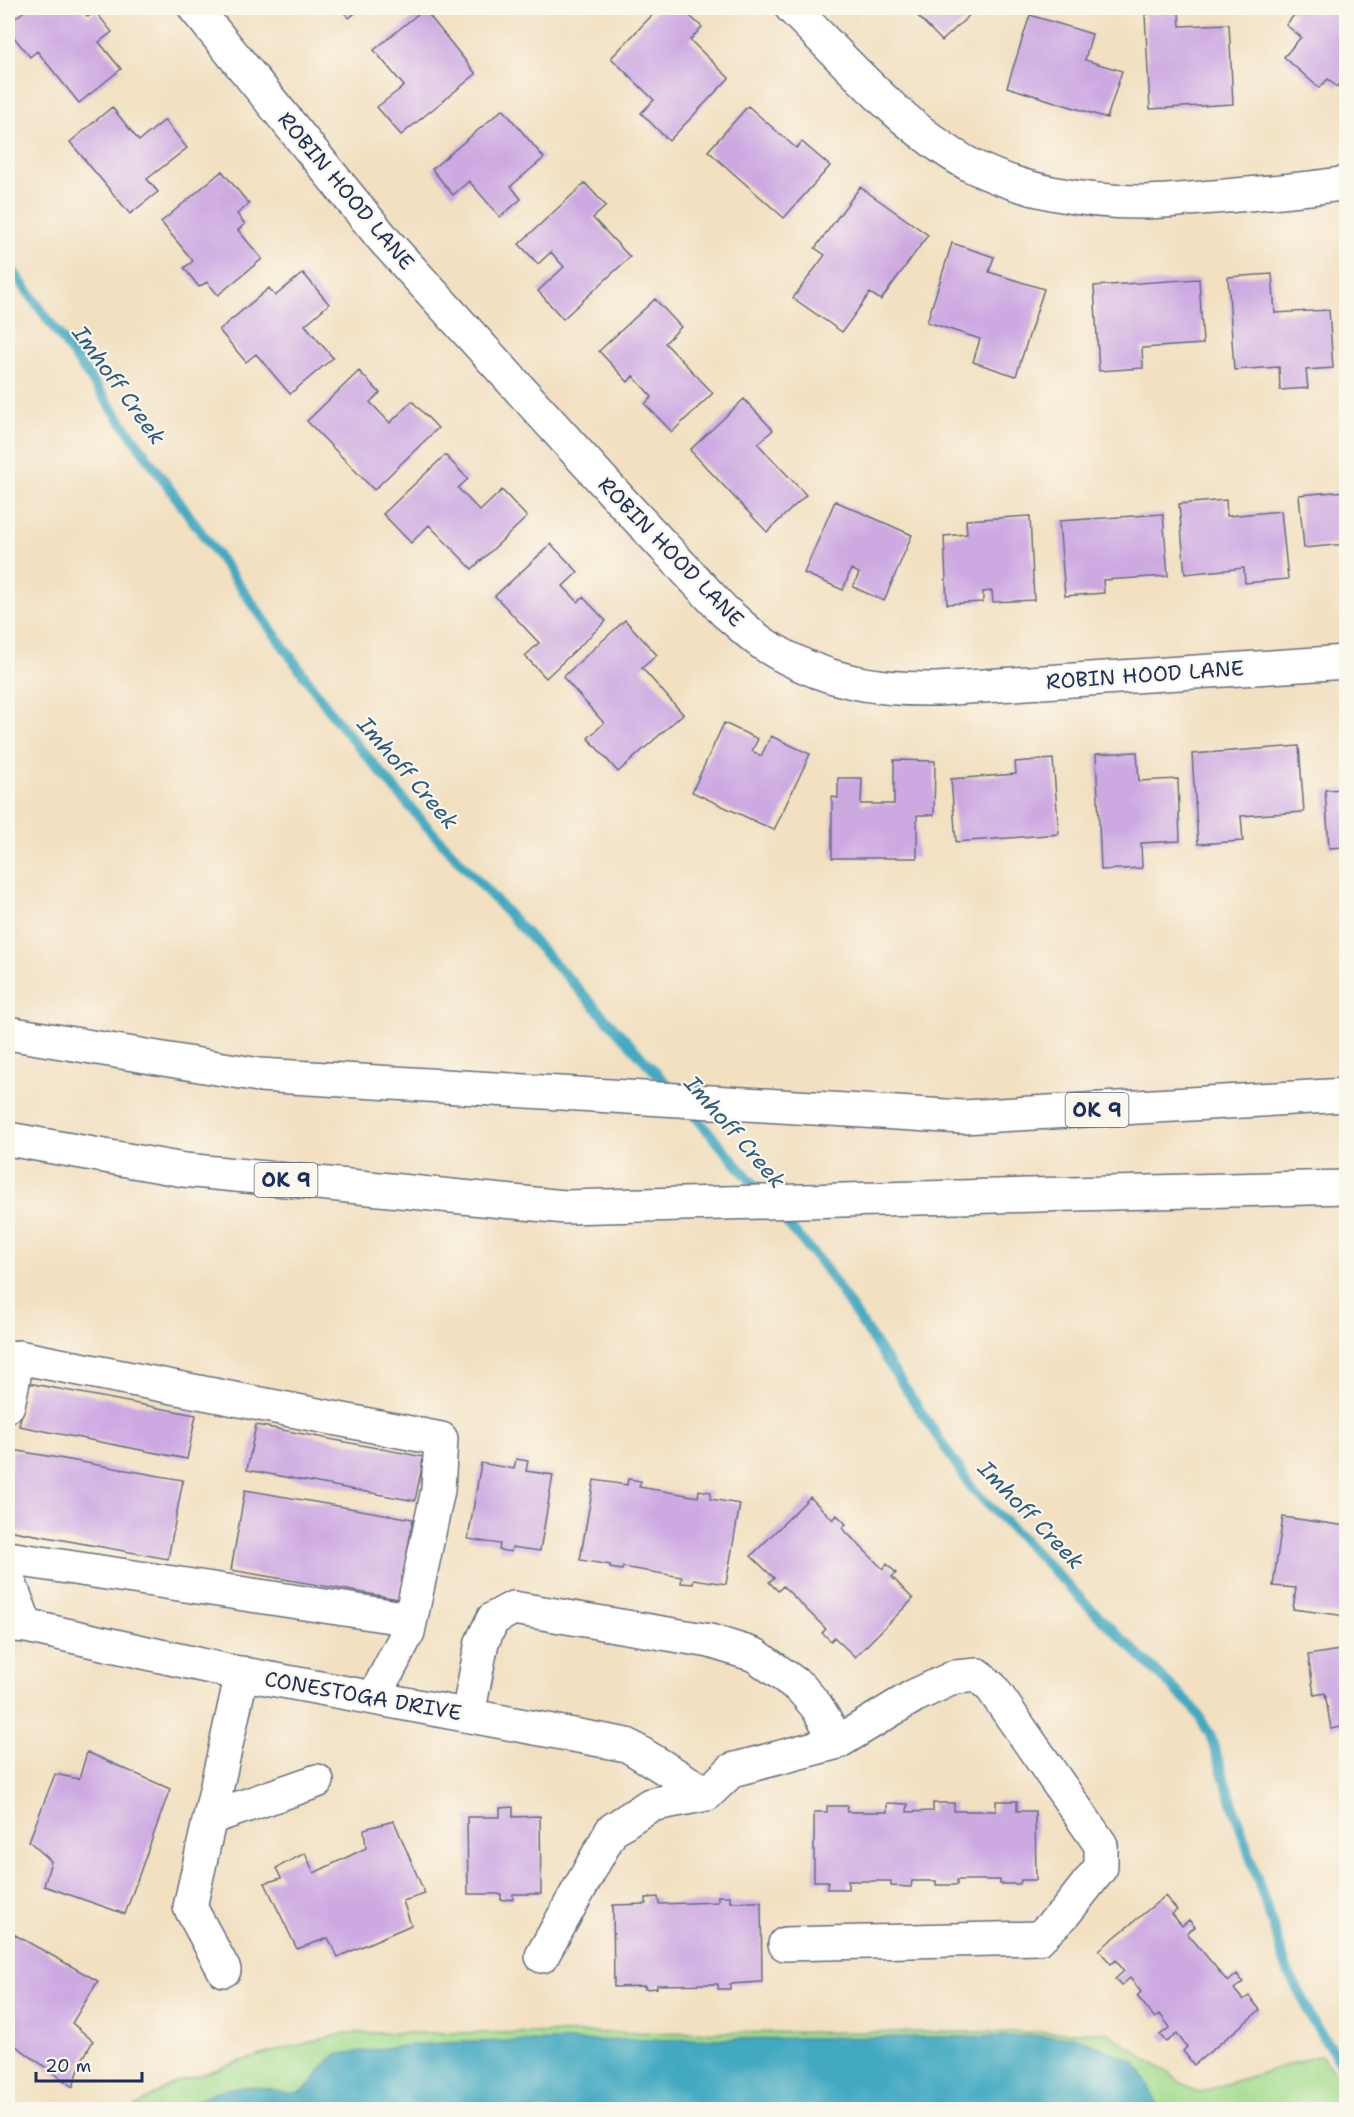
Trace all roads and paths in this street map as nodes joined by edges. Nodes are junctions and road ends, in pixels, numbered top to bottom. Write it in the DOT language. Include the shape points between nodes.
graph roads {
  1 [pos="195,8"];
  2 [pos="792,8"];
  3 [pos="1347,183"];
  4 [pos="1347,662"];
  5 [pos="8,1033"];
  6 [pos="1347,1095"];
  7 [pos="8,1139"];
  8 [pos="1347,1187"];
  9 [pos="8,1405"];
  10 [pos="8,1558"];
  11 [pos="8,1579"];
  12 [pos="411,1619"];
  13 [pos="17,1625"];
  14 [pos="242,1673"];
  15 [pos="374,1698"];
  16 [pos="468,1715"];
  17 [pos="838,1742"];
  18 [pos="317,1781"];
  19 [pos="707,1794"];
  20 [pos="210,1818"];
  21 [pos="785,1944"];
  22 [pos="542,1956"];
  23 [pos="224,1970"];
  1 -- 4 [label="main road, ROBIN HOOD LANE" via="385,241 455,320 725,612 767,646 828,676 859,685 897,689"];
  2 -- 3 [label="main road" via="892,106 935,142 972,166 1017,184 1068,197 1139,202"];
  5 -- 6 [label="main road, OK 9" via="259,1075 963,1117"];
  7 -- 8 [label="main road, OK 9" via="184,1170 565,1207"];
  9 -- 12 [label="main road" via="18,1357 441,1439 438,1490"];
  10 -- 12 [label="main road"];
  11 -- 13 [label="main road"];
  12 -- 15 [label="main road"];
  13 -- 14 [label="main road, CONESTOGA DRIVE"];
  14 -- 15 [label="main road, CONESTOGA DRIVE"];
  14 -- 20 [label="main road"];
  15 -- 16 [label="main road, CONESTOGA DRIVE"];
  16 -- 17 [label="main road" via="482,1642 493,1619 513,1608 710,1641 755,1656 801,1688"];
  16 -- 19 [label="main road, CONESTOGA DRIVE" via="627,1745"];
  17 -- 19 [label="main road" via="732,1770"];
  17 -- 21 [label="main road" via="934,1686 955,1677 978,1675 992,1688 1101,1845 1101,1867 1064,1914 1039,1938"];
  18 -- 20 [label="main road"];
  19 -- 22 [label="main road" via="650,1805 612,1830"];
  20 -- 23 [label="main road" via="190,1907"];
}
